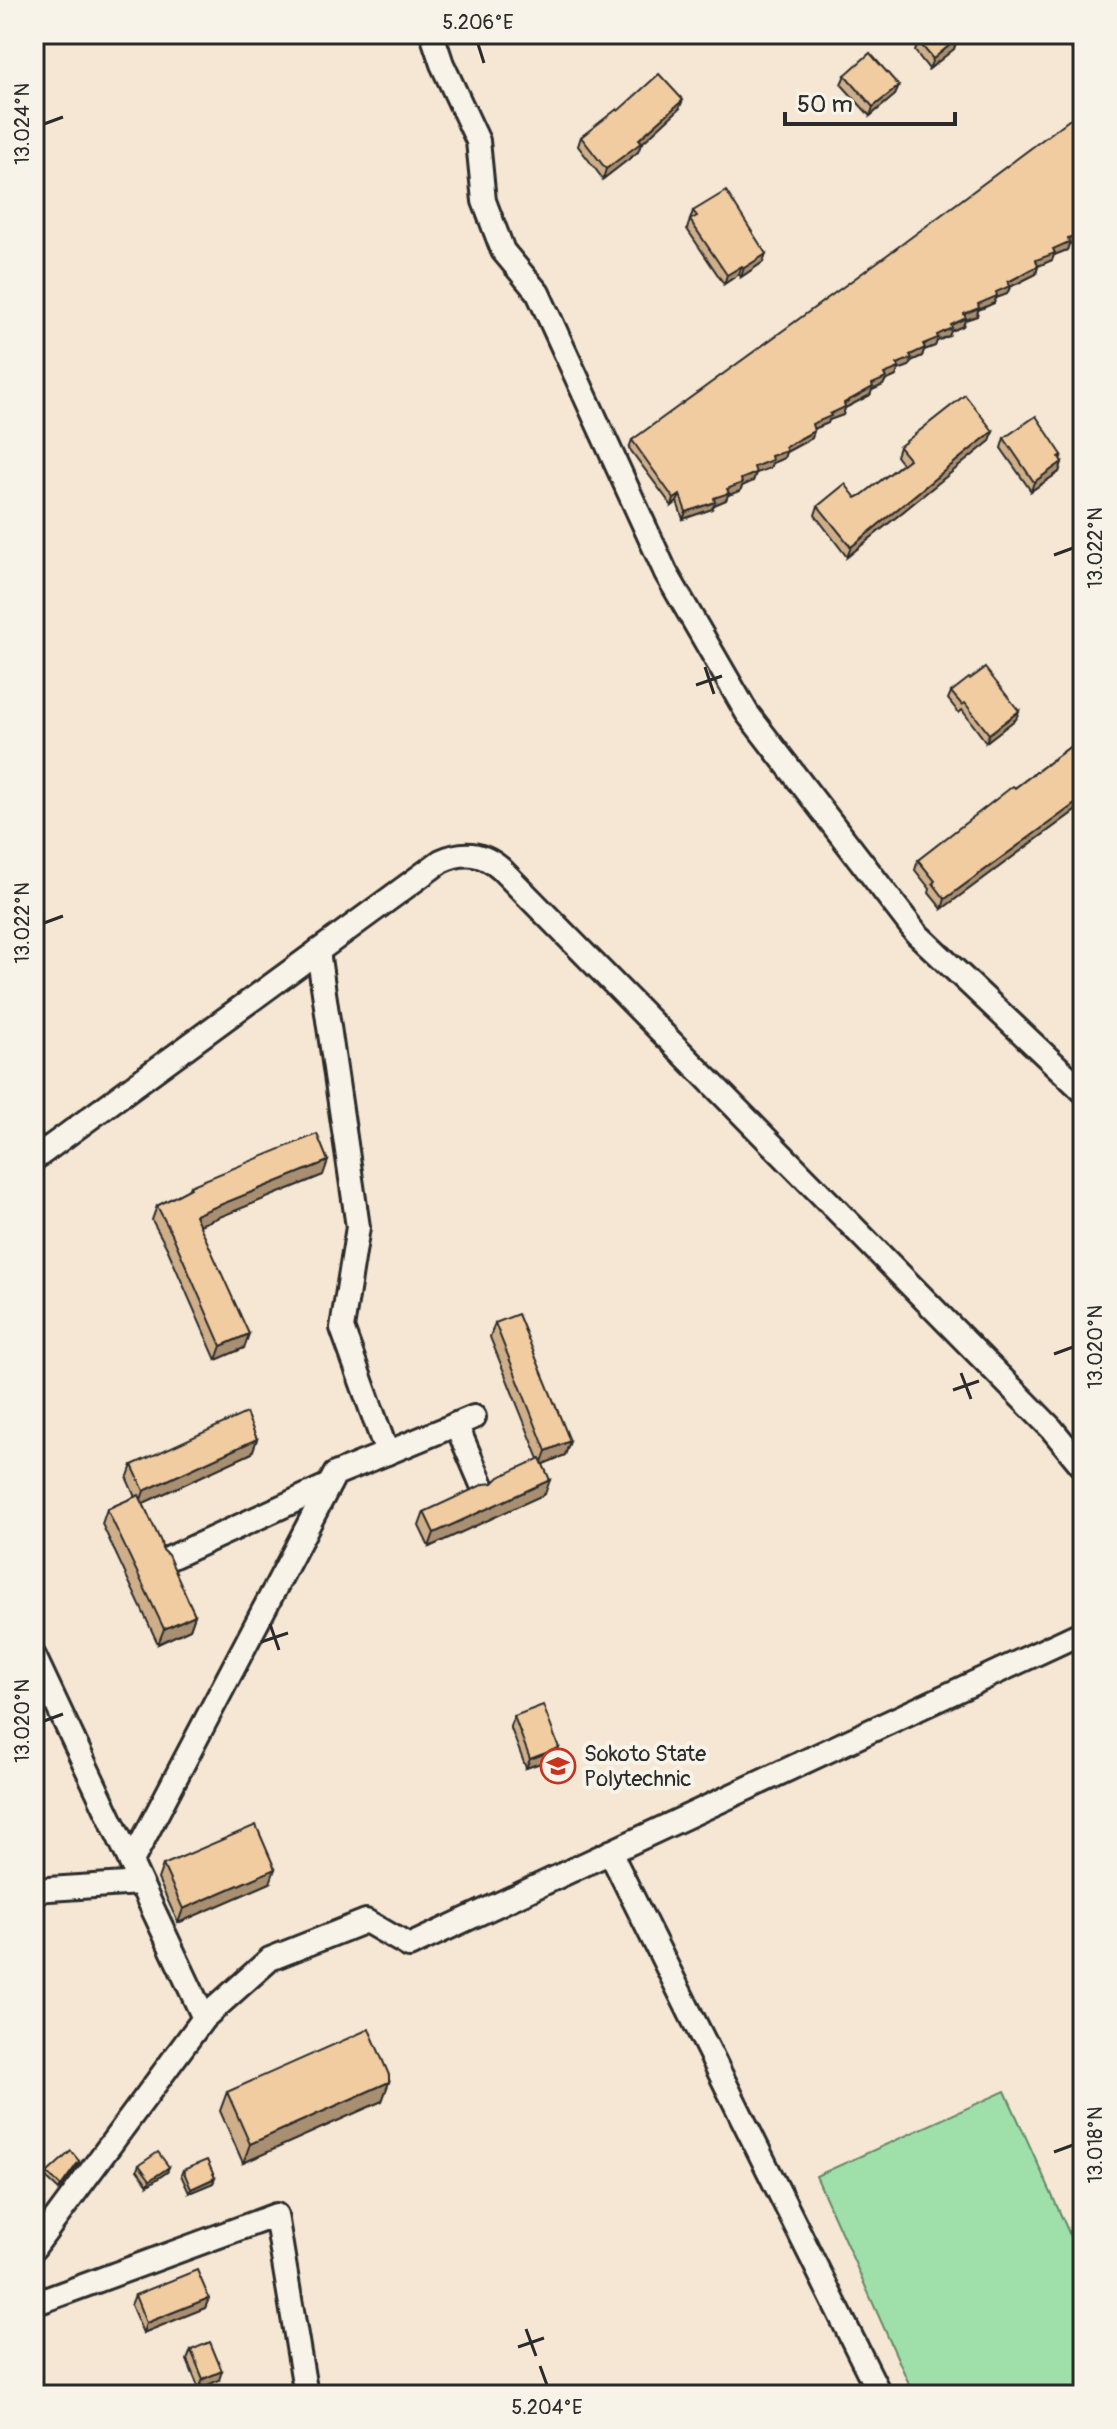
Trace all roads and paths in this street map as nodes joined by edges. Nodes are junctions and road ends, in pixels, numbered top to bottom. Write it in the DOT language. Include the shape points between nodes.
graph roads {
  1 [pos="432,34"];
  2 [pos="1077,34"];
  3 [pos="1083,43"];
  4 [pos="318,951"];
  5 [pos="1083,1091"];
  6 [pos="34,1159"];
  7 [pos="387,1453"];
  8 [pos="1083,1467"];
  9 [pos="329,1485"];
  10 [pos="482,1485"];
  11 [pos="170,1558"];
  12 [pos="1083,1632"];
  13 [pos="34,1656"];
  14 [pos="610,1852"];
  15 [pos="136,1873"];
  16 [pos="34,1890"];
  17 [pos="204,2018"];
  18 [pos="34,2248"];
  19 [pos="34,2304"];
  20 [pos="306,2395"];
  21 [pos="880,2395"];
  1 -- 5 [label="street" via="478,141 484,201 503,251 538,293 666,573 747,713 917,934"];
  2 -- 3 [label="street"];
  4 -- 6 [label="street"];
  4 -- 7 [label="street" via="358,1227 342,1328"];
  4 -- 8 [label="street" via="441,861 473,854 493,862 1051,1428"];
  7 -- 9 [label="street" via="335,1474"];
  7 -- 10 [label="street" via="465,1420"];
  9 -- 11 [label="street"];
  9 -- 15 [label="street"];
  12 -- 14 [label="street"];
  13 -- 15 [label="street"];
  14 -- 17 [label="street" via="409,1946 366,1921 270,1959"];
  14 -- 21 [label="street"];
  15 -- 16 [label="street"];
  15 -- 17 [label="street"];
  17 -- 18 [label="street"];
  19 -- 20 [label="street" via="276,2215"];
}
